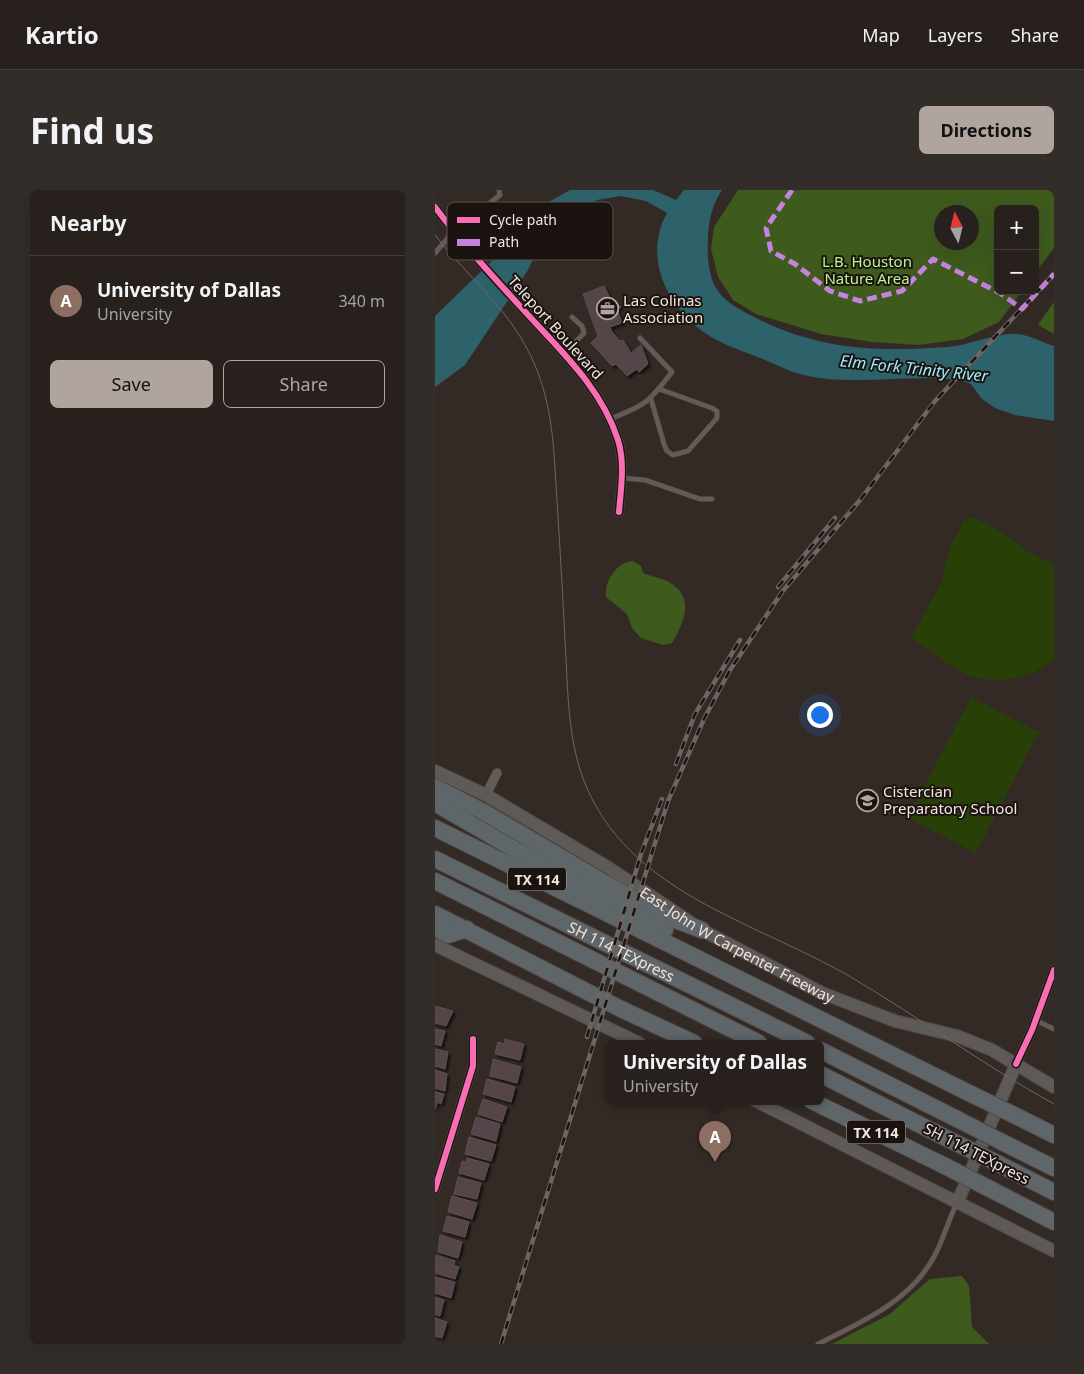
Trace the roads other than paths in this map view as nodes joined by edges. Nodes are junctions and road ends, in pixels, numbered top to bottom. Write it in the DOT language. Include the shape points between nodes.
graph roads {
  1 [pos="499,190"];
  2 [pos="491,202"];
  3 [pos="435,207"];
  4 [pos="447,224"];
  5 [pos="447,239"];
  6 [pos="435,253"];
  7 [pos="478,260"];
  8 [pos="572,317"];
  9 [pos="640,338"];
  10 [pos="564,354"];
  11 [pos="659,389"];
  12 [pos="651,399"];
  13 [pos="610,420"];
  14 [pos="621,478"];
  15 [pos="712,499"];
  16 [pos="619,512"];
  17 [pos="435,771"];
  18 [pos="497,773"];
  19 [pos="435,787"];
  20 [pos="486,795"];
  21 [pos="435,803"];
  22 [pos="435,828"];
  23 [pos="435,838"];
  24 [pos="435,859"];
  25 [pos="435,881"];
  26 [pos="435,914"];
  27 [pos="435,928"];
  28 [pos="467,929"];
  29 [pos="639,930"];
  30 [pos="702,930"];
  31 [pos="435,945"];
  32 [pos="1054,970"];
  33 [pos="739,979"];
  34 [pos="1035,1020"];
  35 [pos="1054,1029"];
  36 [pos="473,1039"];
  37 [pos="633,1040"];
  38 [pos="688,1040"];
  39 [pos="753,1040"];
  40 [pos="801,1040"];
  41 [pos="824,1052"];
  42 [pos="1016,1064"];
  43 [pos="824,1076"];
  44 [pos="1054,1087"];
  45 [pos="763,1105"];
  46 [pos="820,1105"];
  47 [pos="1054,1135"];
  48 [pos="1054,1168"];
  49 [pos="438,1169"];
  50 [pos="435,1189"];
  51 [pos="1054,1192"];
  52 [pos="958,1201"];
  53 [pos="1054,1222"];
  54 [pos="1054,1251"];
  55 [pos="818,1344"];
  1 -- 2 [label="lane" via="500,195"];
  3 -- 4 [label="street, Teleport Boulevard"];
  5 -- 6 [label="lane"];
  7 -- 10 [label="street, Teleport Boulevard"];
  8 -- 10 [label="lane" via="582,326 584,333"];
  9 -- 11 [label="lane" via="672,372"];
  10 -- 13 [label="street, Teleport Boulevard" via="593,390"];
  11 -- 12 [label="lane"];
  11 -- 12 [label="lane" via="712,408 717,411 717,418 688,451 673,456 667,452"];
  12 -- 13 [label="lane"];
  13 -- 14 [label="street, Teleport Boulevard" via="618,442"];
  14 -- 15 [label="lane" via="645,480 700,499"];
  14 -- 16 [label="street, Teleport Boulevard"];
  17 -- 20 [label="main road, East John W Carpenter Freeway"];
  18 -- 20 [label="street"];
  19 -- 30 [label="highway" via="654,912"];
  20 -- 30 [label="main road, East John W Carpenter Freeway" via="609,868"];
  21 -- 33 [label="highway" via="729,966"];
  22 -- 29 [label="highway, East John W Carpenter Freeway / TX 114"];
  23 -- 29 [label="highway" via="616,924"];
  24 -- 40 [label="highway, SH 114 TEXpress"];
  25 -- 39 [label="highway, SH 114 TEXpress"];
  26 -- 28 [label="highway"];
  27 -- 28 [label="highway" via="448,935"];
  28 -- 38 [label="highway"];
  29 -- 33 [label="highway, East John W Carpenter Freeway / TX 114"];
  30 -- 42 [label="main road, East John W Carpenter Freeway" via="857,1008 957,1036"];
  31 -- 37 [label="main road"];
  32 -- 34 [label="street"];
  33 -- 47 [label="highway, East John W Carpenter Freeway / TX 114, bridge"];
  34 -- 35 [label="lane"];
  34 -- 42 [label="street"];
  36 -- 49 [label="street" via="473,1066"];
  41 -- 48 [label="highway, SH 114 TEXpress, bridge"];
  42 -- 44 [label="main road, East John W Carpenter Freeway"];
  42 -- 52 [label="main road"];
  43 -- 51 [label="highway, SH 114 TEXpress, bridge"];
  45 -- 52 [label="main road"];
  46 -- 53 [label="highway, TX 114, bridge"];
  49 -- 50 [label="street"];
  52 -- 54 [label="main road"];
  52 -- 55 [label="lane" via="936,1254 905,1293 875,1314"];
}
